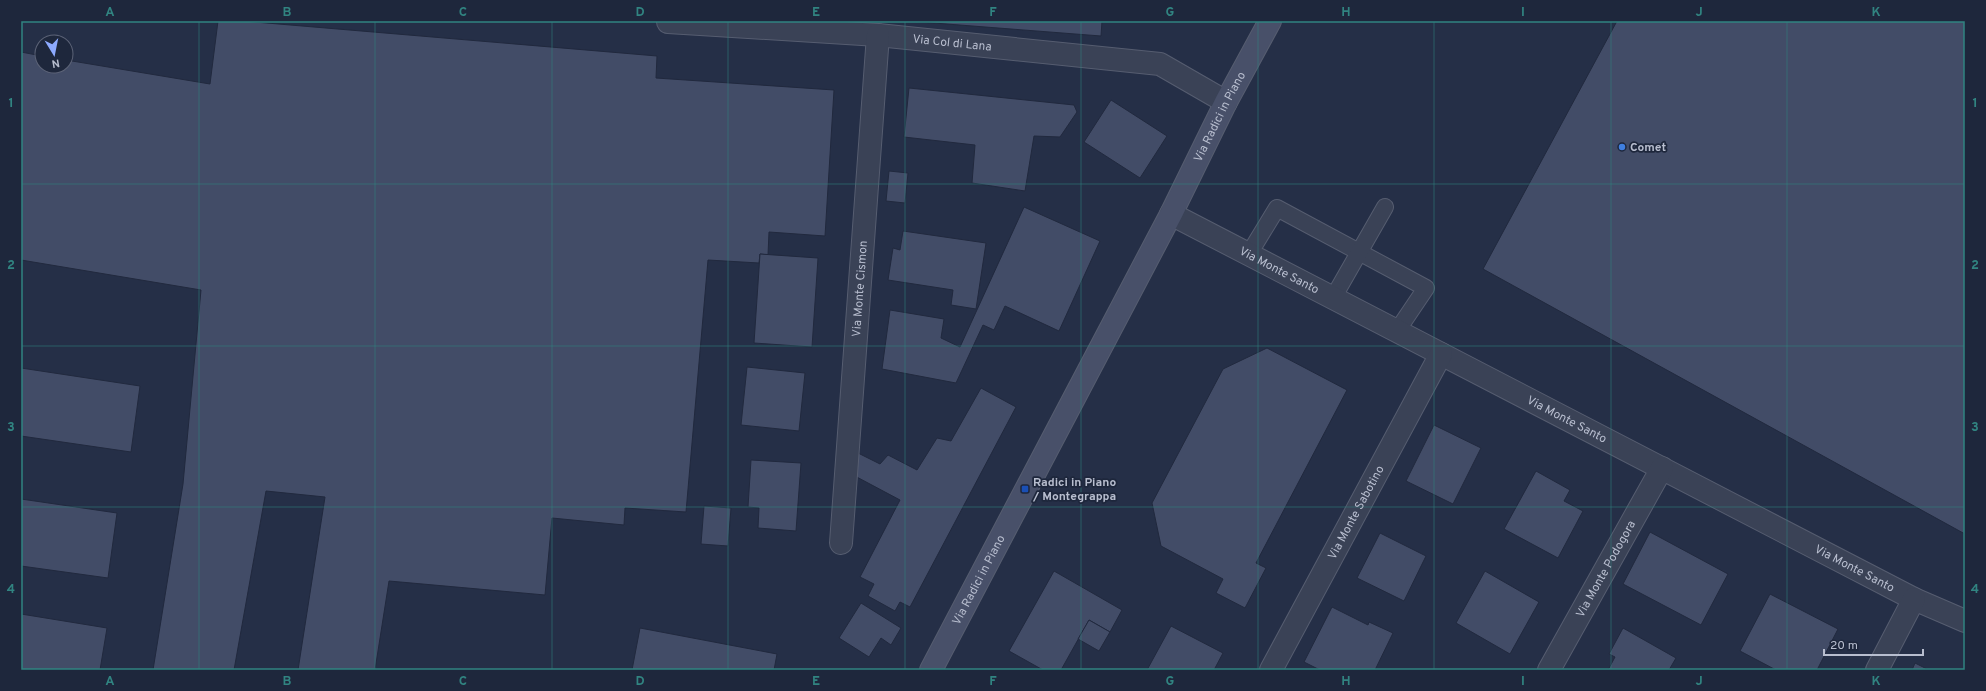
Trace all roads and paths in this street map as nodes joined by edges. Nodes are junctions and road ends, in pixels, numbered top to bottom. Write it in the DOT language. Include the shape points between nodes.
graph roads {
  1 [pos="1270,21"];
  2 [pos="668,22"];
  3 [pos="878,35"];
  4 [pos="1226,102"];
  5 [pos="1385,207"];
  6 [pos="1171,214"];
  7 [pos="1359,252"];
  8 [pos="1248,254"];
  9 [pos="1334,298"];
  10 [pos="1397,331"];
  11 [pos="1441,354"];
  12 [pos="1662,468"];
  13 [pos="841,543"];
  14 [pos="1914,599"];
  15 [pos="1965,621"];
  16 [pos="931,670"];
  17 [pos="1271,670"];
  18 [pos="1549,670"];
  19 [pos="1877,670"];
  1 -- 4 [label="street, Via Radici in Piano"];
  2 -- 3 [label="street, Via Col di Lana"];
  3 -- 4 [label="street, Via Col di Lana" via="1160,64"];
  3 -- 13 [label="street, Via Monte Cismon"];
  4 -- 6 [label="street, Via Radici in Piano"];
  5 -- 7 [label="lane"];
  6 -- 8 [label="street, Via Monte Santo"];
  6 -- 16 [label="street, Via Radici in Piano"];
  7 -- 8 [label="lane" via="1278,208"];
  7 -- 9 [label="lane"];
  7 -- 10 [label="lane" via="1426,288"];
  8 -- 9 [label="street, Via Monte Santo"];
  9 -- 10 [label="street, Via Monte Santo"];
  10 -- 11 [label="street, Via Monte Santo"];
  11 -- 12 [label="street, Via Monte Santo"];
  11 -- 17 [label="street, Via Monte Sabotino"];
  12 -- 14 [label="street, Via Monte Santo"];
  12 -- 18 [label="street, Via Monte Podogora"];
  14 -- 15 [label="street, Via Monte Santo"];
  14 -- 19 [label="street"];
}
